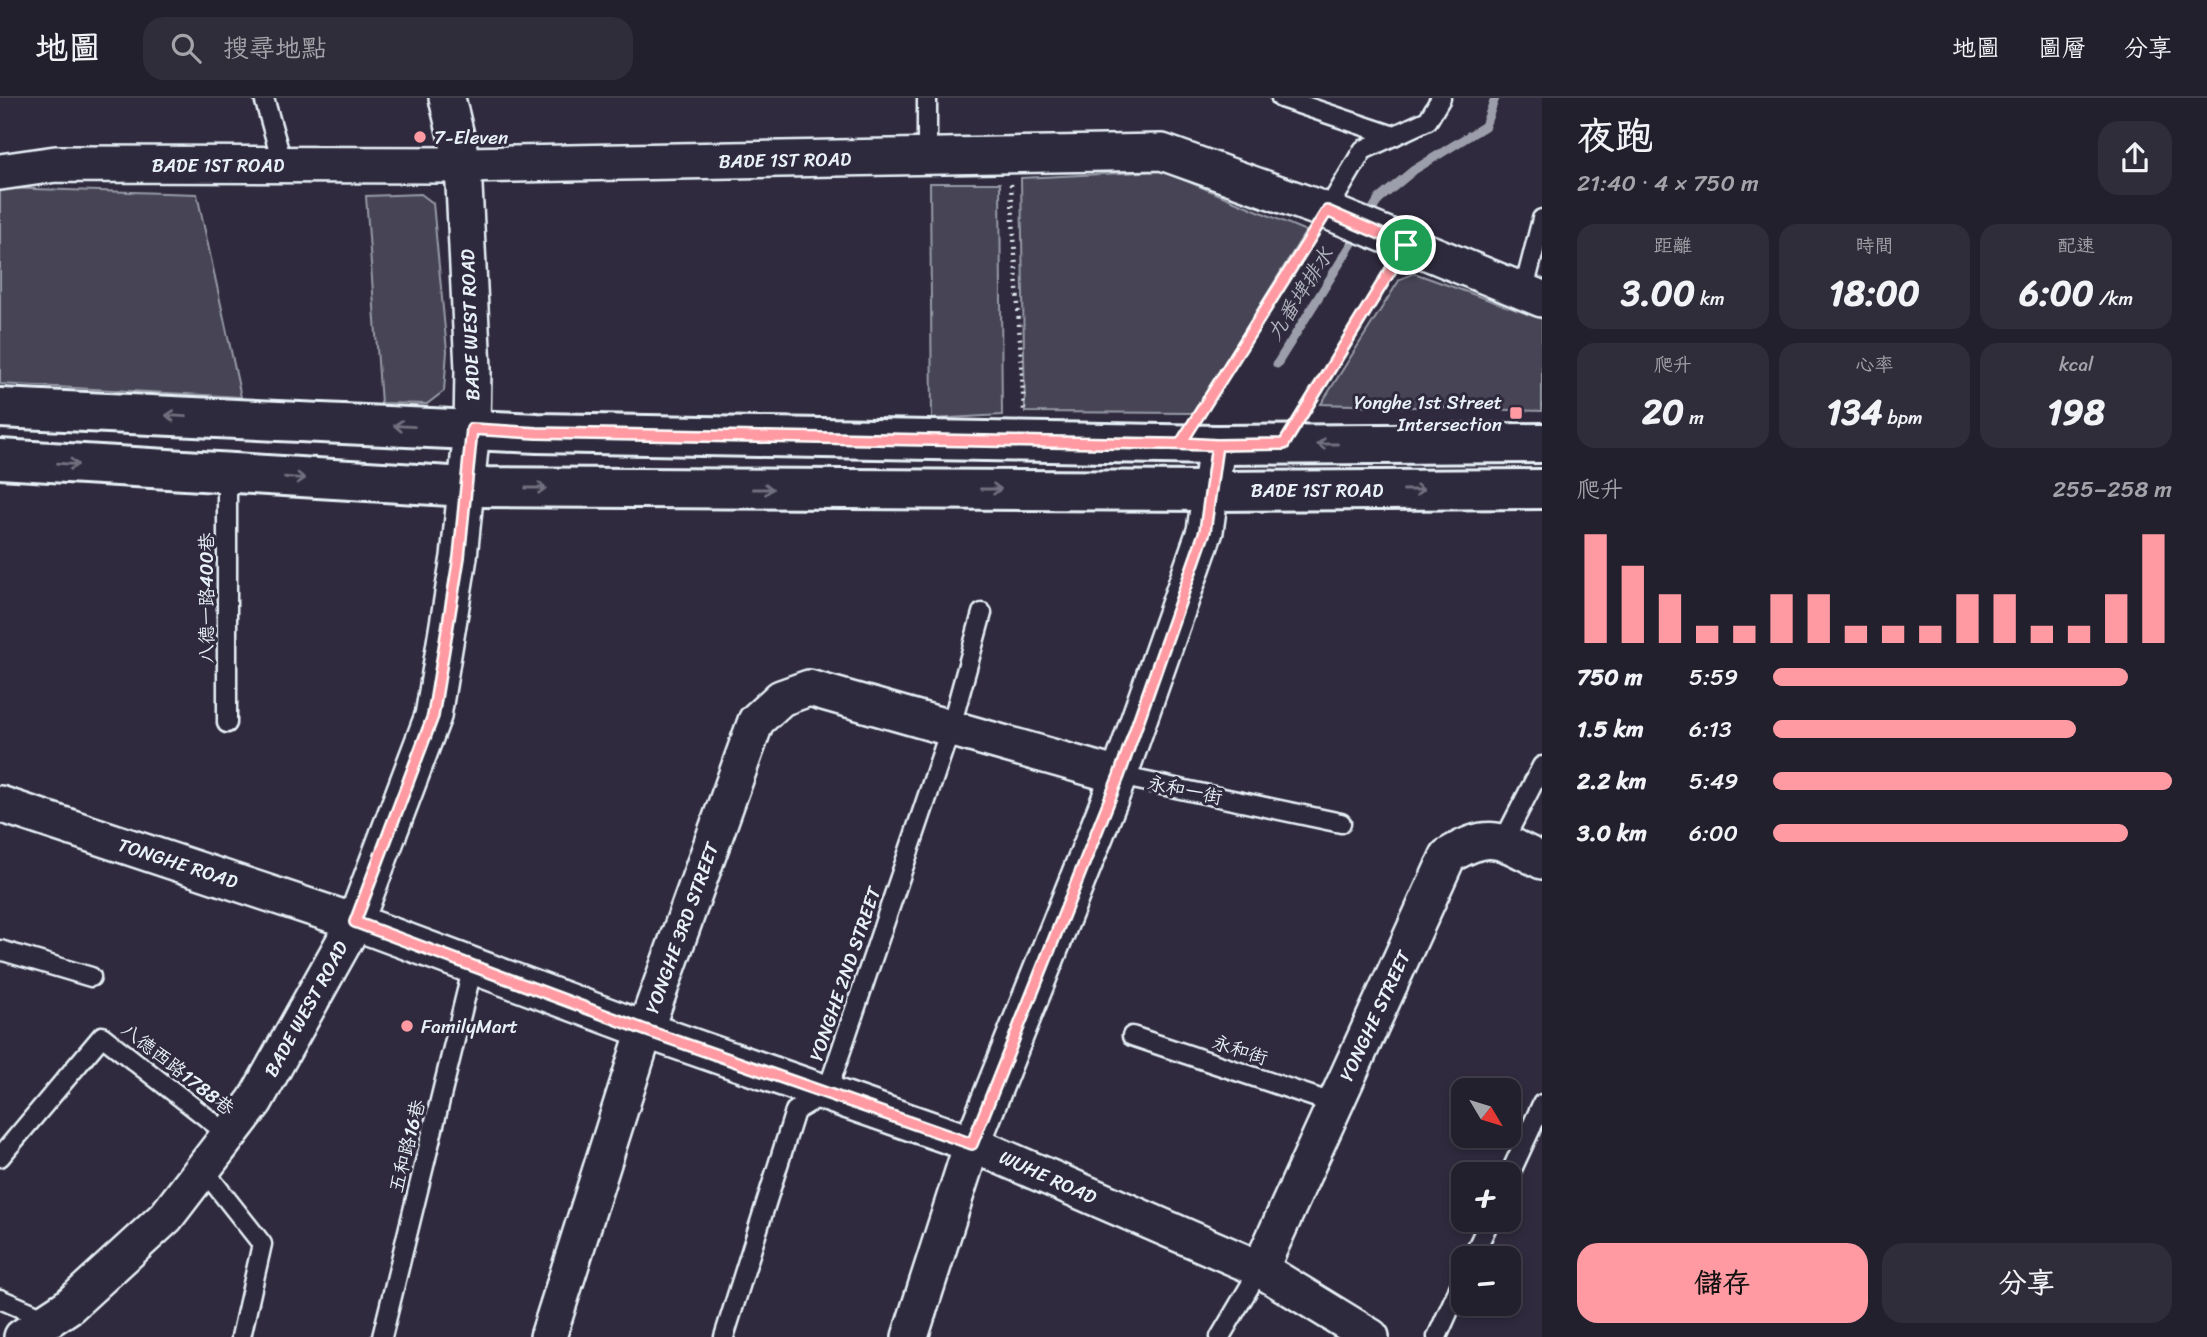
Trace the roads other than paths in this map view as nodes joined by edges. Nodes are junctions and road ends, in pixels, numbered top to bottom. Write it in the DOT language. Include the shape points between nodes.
graph roads {
  1 [pos="264,98"];
  2 [pos="447,98"];
  3 [pos="927,98"];
  4 [pos="1281,98"];
  5 [pos="1441,98"];
  6 [pos="1394,136"];
  7 [pos="927,158"];
  8 [pos="283,165"];
  9 [pos="463,165"];
  10 [pos="0,172"];
  11 [pos="1327,211"];
  12 [pos="1542,219"];
  13 [pos="1533,296"];
  14 [pos="0,408"];
  15 [pos="472,429"];
  16 [pos="1542,443"];
  17 [pos="1199,444"];
  18 [pos="0,459"];
  19 [pos="227,474"];
  20 [pos="467,487"];
  21 [pos="1542,489"];
  22 [pos="1213,491"];
  23 [pos="982,613"];
  24 [pos="227,723"];
  25 [pos="950,730"];
  26 [pos="1542,766"];
  27 [pos="1119,776"];
  28 [pos="0,804"];
  29 [pos="1341,823"];
  30 [pos="1503,842"];
  31 [pos="1542,861"];
  32 [pos="355,922"];
  33 [pos="0,950"];
  34 [pos="472,966"];
  35 [pos="91,977"];
  36 [pos="645,1030"];
  37 [pos="1132,1036"];
  38 [pos="827,1092"];
  39 [pos="1335,1104"];
  40 [pos="1542,1104"];
  41 [pos="229,1135"];
  42 [pos="972,1144"];
  43 [pos="0,1157"];
  44 [pos="1515,1162"];
  45 [pos="203,1169"];
  46 [pos="1260,1269"];
  47 [pos="0,1299"];
  48 [pos="1451,1306"];
  49 [pos="35,1328"];
  50 [pos="241,1337"];
  51 [pos="382,1337"];
  52 [pos="548,1337"];
  53 [pos="724,1337"];
  54 [pos="910,1337"];
  55 [pos="1220,1337"];
  56 [pos="1371,1337"];
  57 [pos="1437,1337"];
  1 -- 8 [label="lane"];
  2 -- 9 [label="street, BADE WEST ROAD"];
  3 -- 7 [label="lane"];
  4 -- 6 [label="lane"];
  5 -- 6 [label="lane" via="1428,120"];
  6 -- 11 [label="lane" via="1363,150"];
  7 -- 9 [label="street, BADE 1ST ROAD"];
  7 -- 11 [label="street, BADE 1ST ROAD" via="1162,152"];
  8 -- 9 [label="street, BADE 1ST ROAD"];
  8 -- 10 [label="street, BADE 1ST ROAD" via="56,164"];
  9 -- 15 [label="street, BADE WEST ROAD"];
  11 -- 13 [label="street, BADE 1ST ROAD"];
  12 -- 13 [label="lane"];
  15 -- 14 [label="street, one-way"];
  15 -- 17 [label="street"];
  15 -- 20 [label="street, BADE WEST ROAD"];
  16 -- 17 [label="street, one-way"];
  17 -- 22 [label="street"];
  18 -- 19 [label="street, BADE 1ST ROAD, one-way"];
  19 -- 20 [label="street, BADE 1ST ROAD, one-way"];
  19 -- 24 [label="lane, 八德一路400巷"];
  20 -- 22 [label="street, BADE 1ST ROAD, one-way"];
  20 -- 32 [label="street, BADE WEST ROAD" via="433,716"];
  22 -- 21 [label="street, BADE 1ST ROAD, one-way"];
  22 -- 27 [label="street" via="1205,531"];
  23 -- 25 [label="lane, YONGHE 2ND STREET"];
  25 -- 27 [label="street, 永和一街"];
  25 -- 36 [label="street, YONGHE 3RD STREET" via="809,688 780,698 756,722"];
  25 -- 38 [label="lane, YONGHE 2ND STREET"];
  26 -- 30 [label="lane"];
  27 -- 29 [label="lane, 永和一街"];
  27 -- 42 [label="street"];
  28 -- 32 [label="street, TONGHE ROAD"];
  30 -- 31 [label="street, YONGHE STREET"];
  30 -- 39 [label="street, YONGHE STREET" via="1475,840 1448,856"];
  32 -- 34 [label="street, WUHE ROAD"];
  32 -- 41 [label="street, BADE WEST ROAD" via="255,1101"];
  33 -- 35 [label="lane"];
  34 -- 36 [label="street, WUHE ROAD"];
  34 -- 51 [label="lane, 五和路16巷"];
  36 -- 38 [label="street, WUHE ROAD"];
  36 -- 52 [label="street, YONGHE 3RD STREET"];
  37 -- 39 [label="lane, 永和街"];
  38 -- 42 [label="street, WUHE ROAD"];
  38 -- 53 [label="lane, YONGHE 2ND STREET" via="794,1111"];
  39 -- 46 [label="street, YONGHE STREET"];
  40 -- 44 [label="lane"];
  41 -- 43 [label="lane, 八德西路1788巷" via="102,1036"];
  41 -- 45 [label="street, BADE WEST ROAD"];
  42 -- 46 [label="street, WUHE ROAD"];
  42 -- 54 [label="street"];
  45 -- 49 [label="street, BADE WEST ROAD" via="166,1217 69,1306"];
  45 -- 50 [label="lane" via="262,1244"];
  46 -- 55 [label="lane"];
  46 -- 56 [label="street, WUHE ROAD"];
  47 -- 49 [label="lane"];
  48 -- 57 [label="lane"];
}
